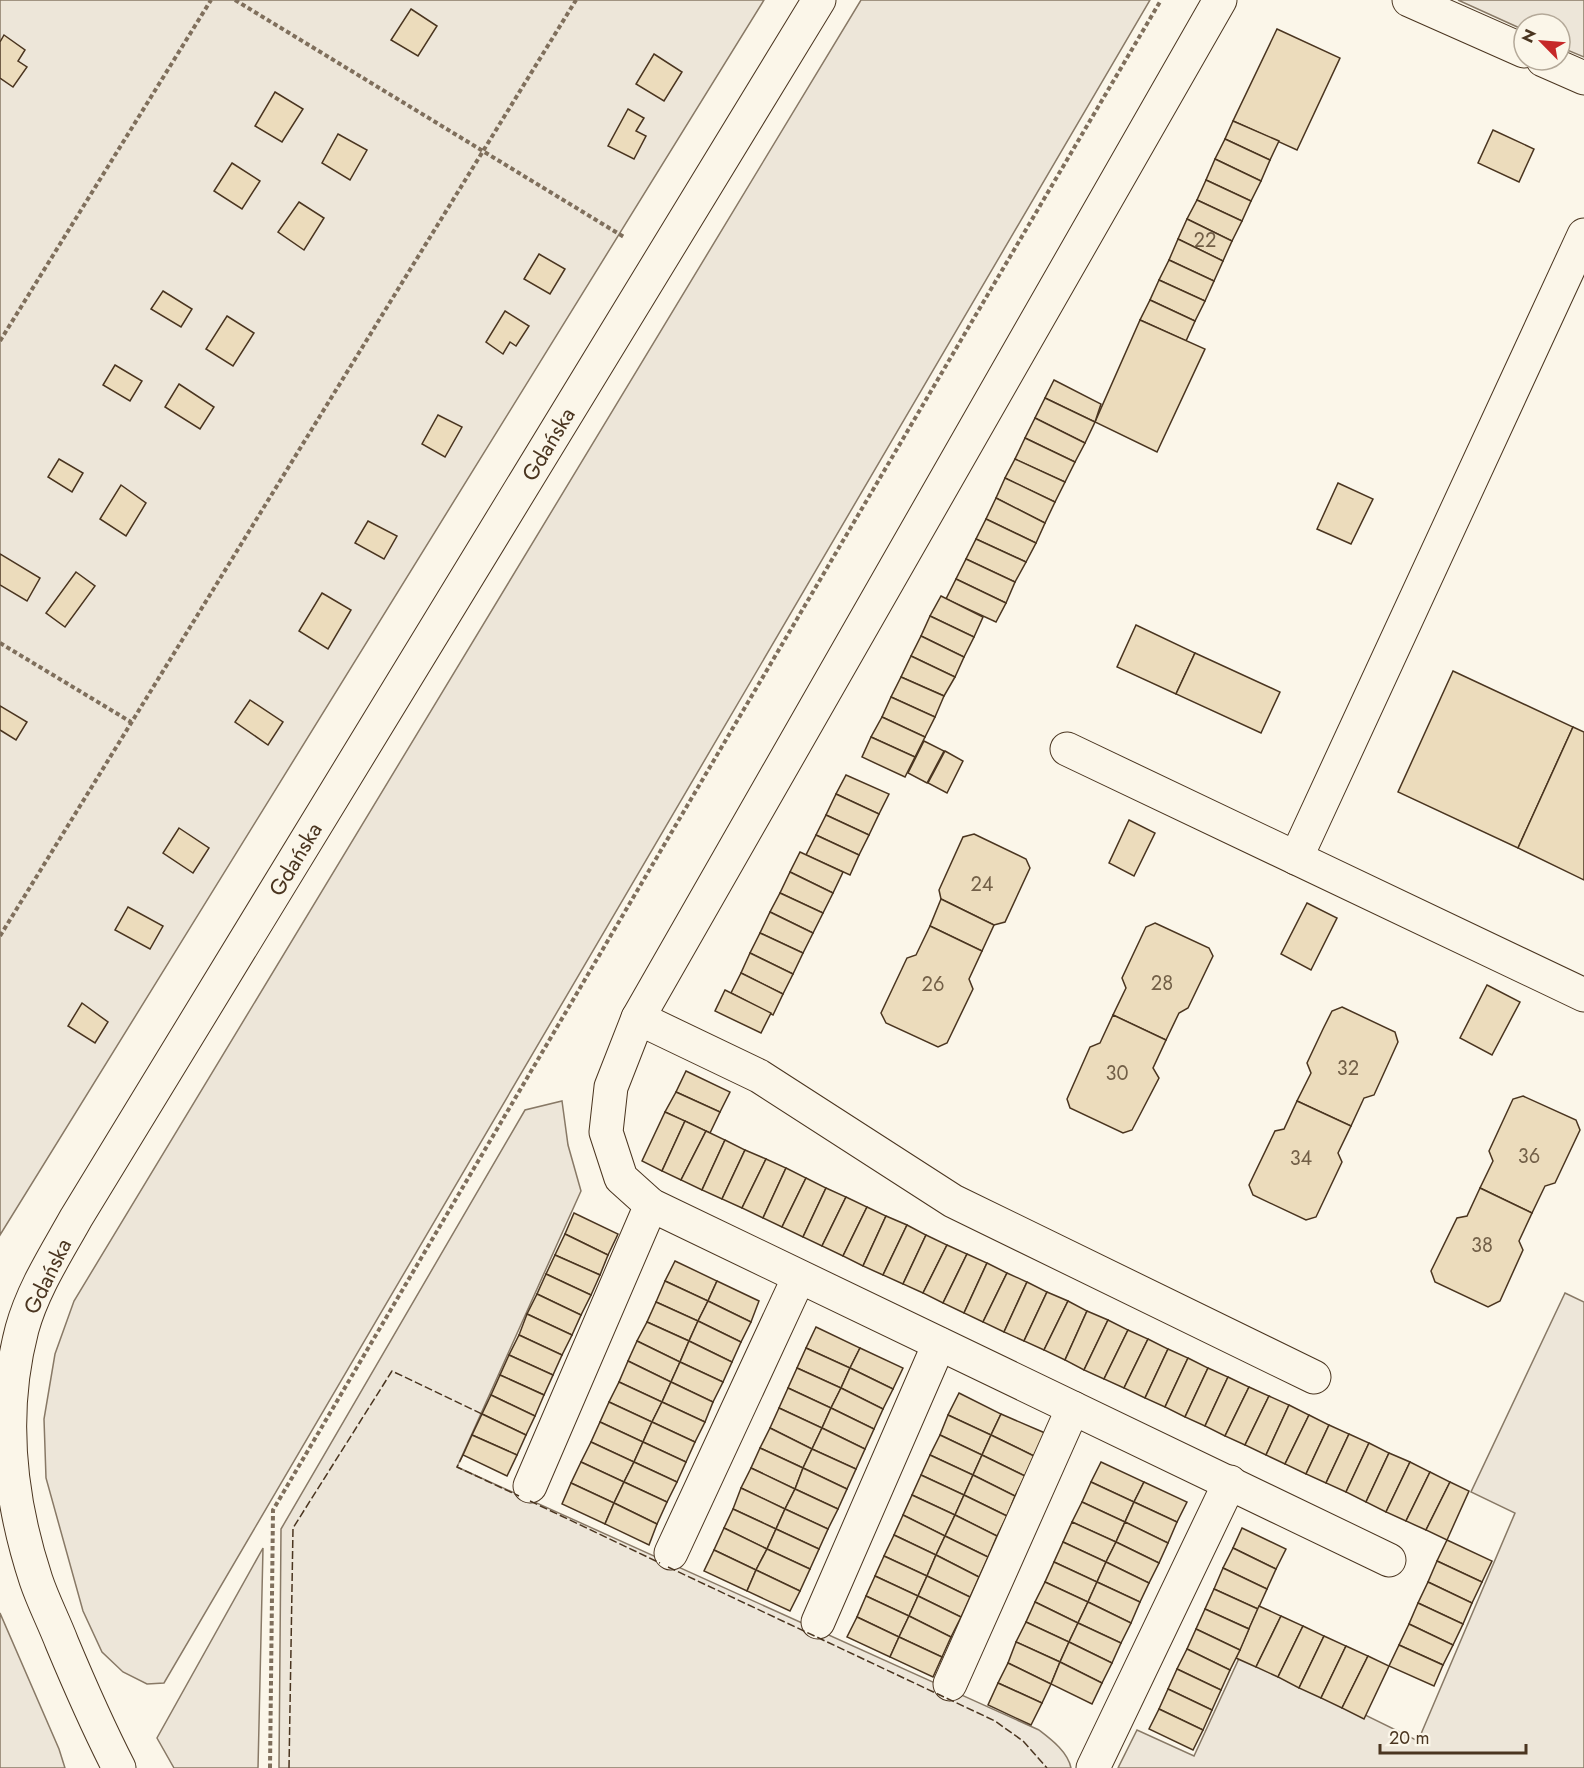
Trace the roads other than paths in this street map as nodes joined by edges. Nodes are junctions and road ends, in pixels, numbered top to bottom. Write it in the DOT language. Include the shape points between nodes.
graph roads {
  1 [pos="819,0"];
  2 [pos="1220,0"];
  3 [pos="1409,0"];
  4 [pos="1512,46"];
  5 [pos="1584,236"];
  6 [pos="1067,749"];
  7 [pos="1296,858"];
  8 [pos="1584,995"];
  9 [pos="638,1018"];
  10 [pos="651,1205"];
  11 [pos="799,1277"];
  12 [pos="939,1344"];
  13 [pos="1314,1377"];
  14 [pos="1073,1408"];
  15 [pos="1230,1482"];
  16 [pos="530,1486"];
  17 [pos="670,1553"];
  18 [pos="1389,1560"];
  19 [pos="818,1622"];
  20 [pos="950,1684"];
  21 [pos="118,1768"];
  22 [pos="1093,1768"];
  1 -- 21 [label="street, Gdańska" via="76,1218 43,1276 23,1326 12,1370 8,1419 9,1461 17,1507 36,1580"];
  2 -- 9 [label="street"];
  3 -- 4 [label="street"];
  5 -- 7 [label="street"];
  6 -- 7 [label="street"];
  7 -- 8 [label="street"];
  9 -- 10 [label="street" via="611,1087 606,1132 621,1178"];
  9 -- 13 [label="street" via="759,1076 953,1201"];
  10 -- 11 [label="street"];
  10 -- 16 [label="street"];
  11 -- 12 [label="street"];
  11 -- 17 [label="street"];
  12 -- 14 [label="street"];
  12 -- 19 [label="street"];
  14 -- 15 [label="street"];
  14 -- 20 [label="street"];
  15 -- 18 [label="street"];
  15 -- 22 [label="street"];
}
